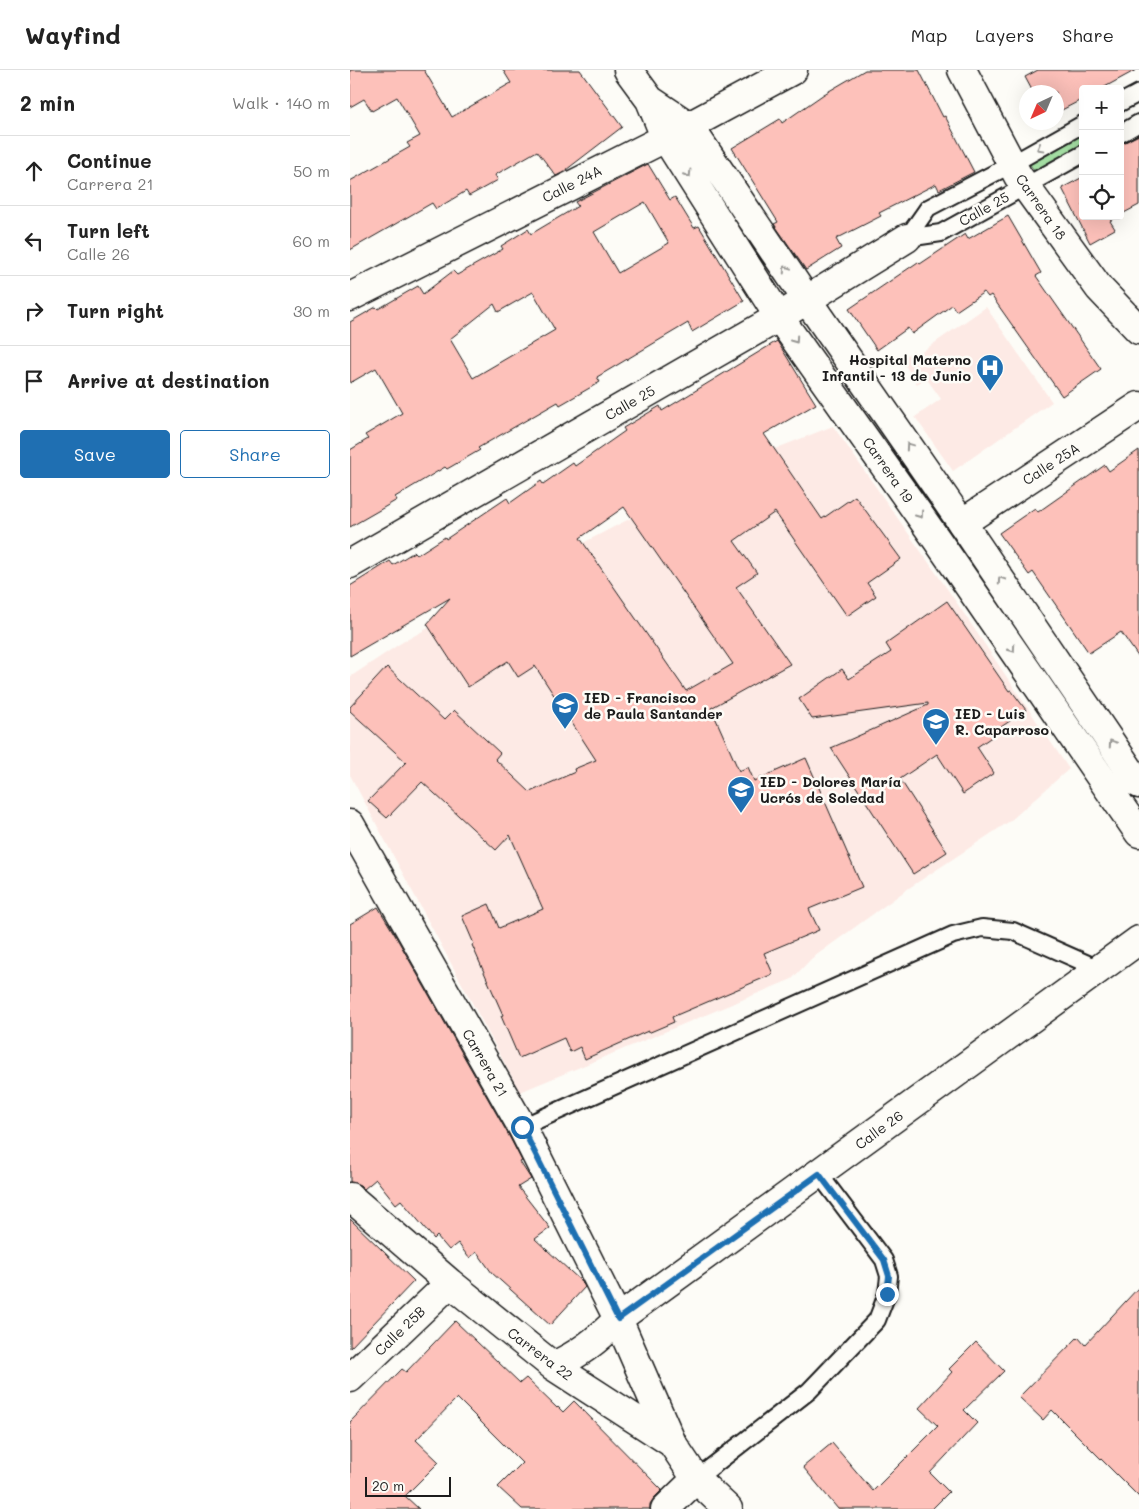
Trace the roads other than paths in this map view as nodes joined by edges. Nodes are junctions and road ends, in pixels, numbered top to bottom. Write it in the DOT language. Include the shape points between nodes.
graph roads {
  1 [pos="628,70"];
  2 [pos="793,70"];
  3 [pos="962,70"];
  4 [pos="1139,93"];
  5 [pos="650,100"];
  6 [pos="1124,101"];
  7 [pos="1139,123"];
  8 [pos="689,126"];
  9 [pos="1079,127"];
  10 [pos="1124,132"];
  11 [pos="665,137"];
  12 [pos="1079,155"];
  13 [pos="1019,175"];
  14 [pos="907,238"];
  15 [pos="350,297"];
  16 [pos="807,300"];
  17 [pos="779,317"];
  18 [pos="1139,330"];
  19 [pos="1139,406"];
  20 [pos="962,523"];
  21 [pos="350,564"];
  22 [pos="1139,784"];
  23 [pos="350,824"];
  24 [pos="1139,833"];
  25 [pos="1139,940"];
  26 [pos="1099,969"];
  27 [pos="522,1127"];
  28 [pos="819,1174"];
  29 [pos="350,1198"];
  30 [pos="450,1283"];
  31 [pos="618,1319"];
  32 [pos="553,1366"];
  33 [pos="350,1378"];
  34 [pos="672,1444"];
  35 [pos="696,1479"];
  36 [pos="665,1509"];
  37 [pos="728,1509"];
  1 -- 5 [label="street, Carrera 19"];
  2 -- 8 [label="street, Calle 24A"];
  3 -- 13 [label="street, Carrera 18"];
  4 -- 6 [label="lane"];
  5 -- 8 [label="street, Carrera 19"];
  5 -- 11 [label="street, Carrera 19"];
  7 -- 10 [label="lane"];
  8 -- 11 [label="street, Calle 24A"];
  16 -- 8 [label="street, Carrera 19, one-way"];
  9 -- 13 [label="lane, Calle 25, one-way"];
  11 -- 15 [label="street, Calle 24A"];
  11 -- 17 [label="street, Carrera 19, one-way"];
  12 -- 13 [label="lane, Calle 25"];
  13 -- 14 [label="lane, Calle 25" via="941,233"];
  13 -- 14 [label="lane, Calle 25" via="928,208"];
  13 -- 18 [label="street, Carrera 18" via="1099,288"];
  14 -- 16 [label="street, Calle 25"];
  16 -- 17 [label="street, Calle 25"];
  20 -- 16 [label="street, Carrera 19, one-way"];
  17 -- 21 [label="street, Calle 25"];
  17 -- 24 [label="street, Carrera 19, one-way"];
  19 -- 20 [label="street, Calle 25A"];
  22 -- 20 [label="street, Carrera 19, one-way"];
  23 -- 27 [label="street, Carrera 21"];
  25 -- 26 [label="street, Calle 26"];
  26 -- 27 [label="lane" via="1013,931 982,928 953,935"];
  26 -- 28 [label="street, Calle 26"];
  27 -- 31 [label="street, Carrera 21"];
  28 -- 31 [label="street, Calle 26"];
  28 -- 35 [label="lane" via="884,1260 889,1276 887,1294 877,1320 809,1391"];
  29 -- 30 [label="street, Carrera 22"];
  30 -- 32 [label="street, Carrera 22"];
  30 -- 33 [label="street, Calle 25B"];
  31 -- 32 [label="street, Calle 26" via="589,1346"];
  31 -- 34 [label="street, Carrera 21"];
  32 -- 34 [label="street, Carrera 22"];
  34 -- 35 [label="street, Carrera 22"];
  35 -- 36 [label="street"];
  35 -- 37 [label="street, Carrera 22"];
}
